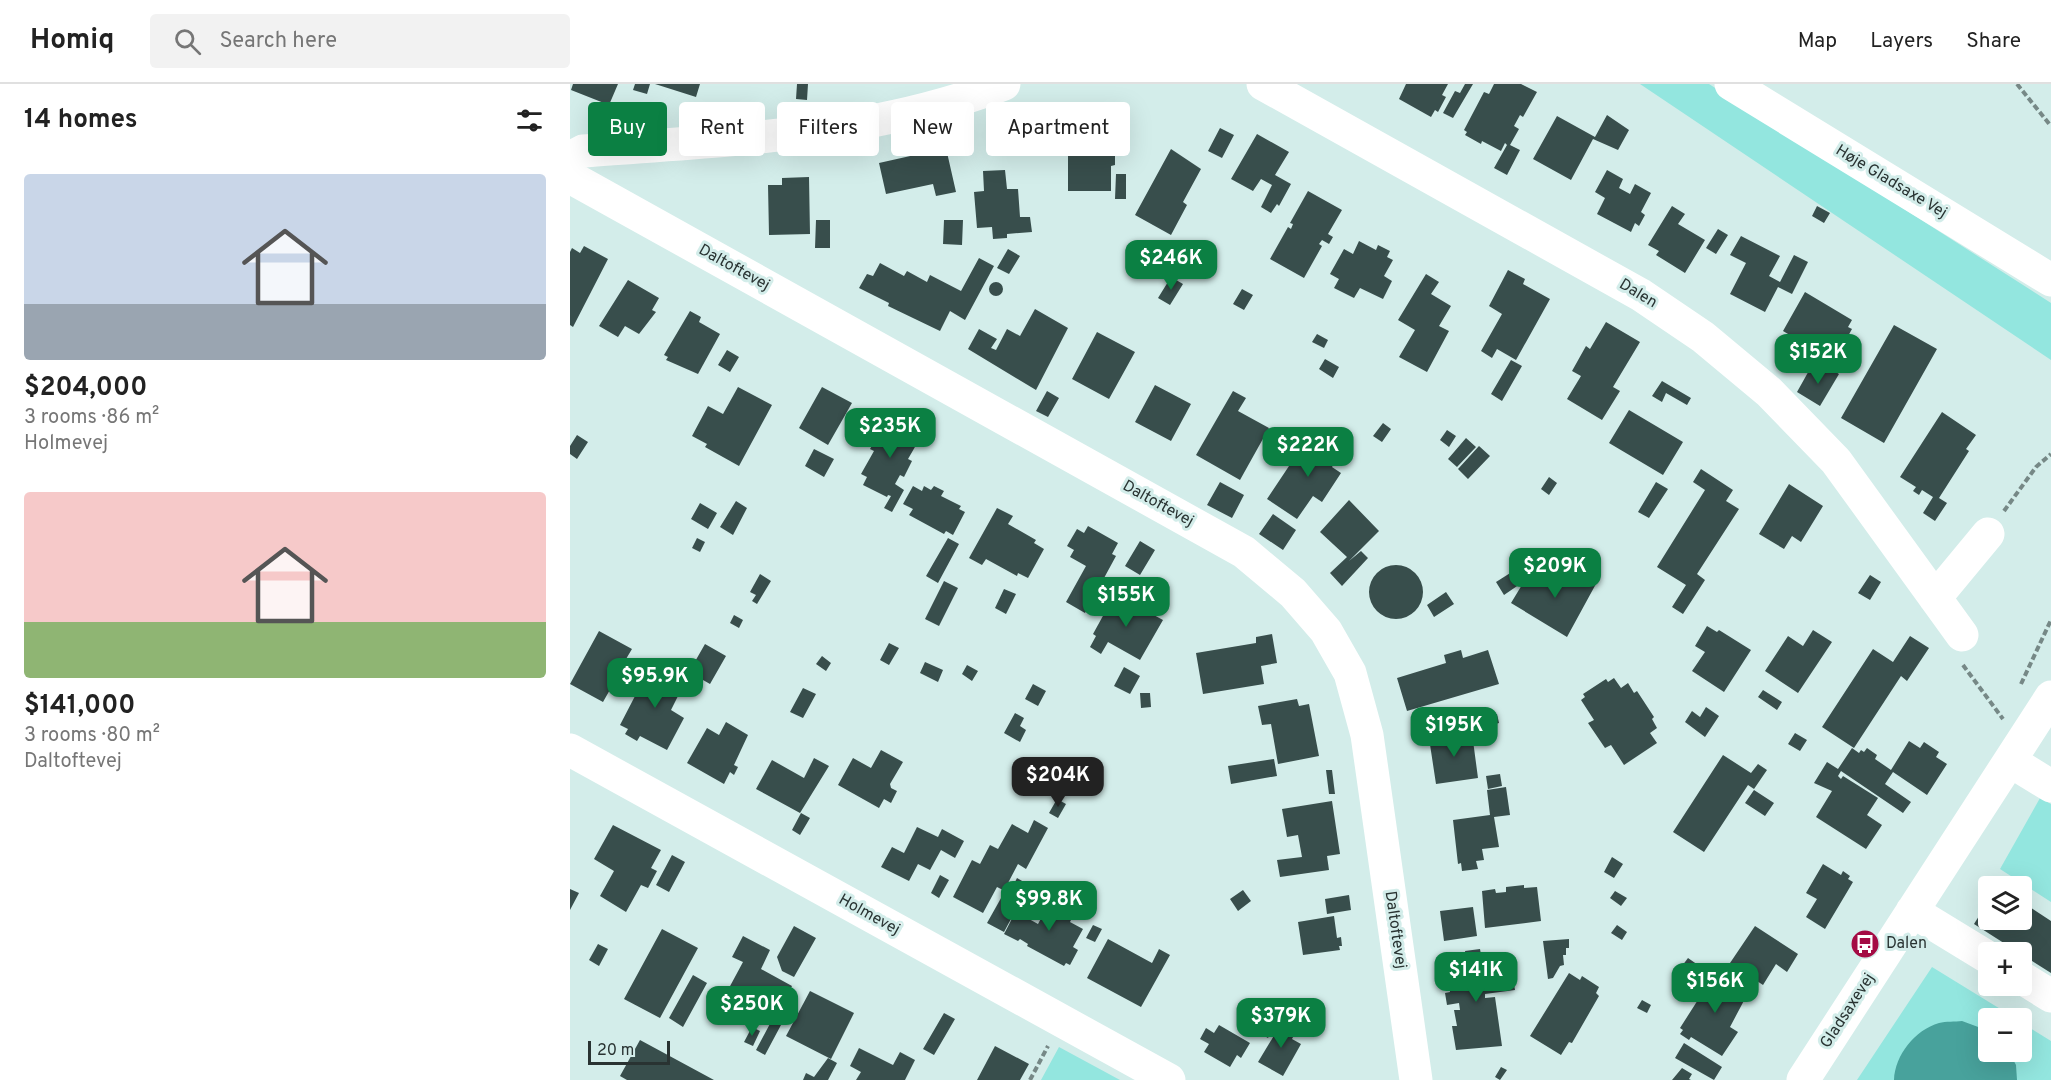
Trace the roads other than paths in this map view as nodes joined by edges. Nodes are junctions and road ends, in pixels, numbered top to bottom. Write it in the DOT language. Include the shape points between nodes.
graph roads {
  1 [pos="1004,84"];
  2 [pos="1263,84"];
  3 [pos="1731,84"];
  4 [pos="570,158"];
  5 [pos="570,177"];
  6 [pos="2051,280"];
  7 [pos="1988,534"];
  8 [pos="1935,598"];
  9 [pos="1962,635"];
  10 [pos="2051,681"];
  11 [pos="2051,697"];
  12 [pos="570,750"];
  13 [pos="2015,753"];
  14 [pos="2051,786"];
  15 [pos="1912,911"];
  16 [pos="1978,951"];
  17 [pos="2032,984"];
  18 [pos="2051,996"];
  19 [pos="1169,1080"];
  20 [pos="1416,1080"];
  21 [pos="1803,1080"];
  1 -- 4 [label="street" via="890,118 797,134 583,151"];
  2 -- 8 [label="street, Dalen" via="1641,295 1703,337 1769,392 1836,460"];
  3 -- 6 [label="street, Høje Gladsaxe Vej"];
  5 -- 20 [label="street, Daltoftevej" via="1244,552 1293,593 1326,631 1350,673 1367,735"];
  7 -- 8 [label="street"];
  8 -- 9 [label="street, Dalen"];
  10 -- 13 [label="street, Gladsaxevej"];
  11 -- 13 [label="street, Gladsaxevej"];
  12 -- 19 [label="street, Holmevej"];
  13 -- 14 [label="street"];
  13 -- 15 [label="street, Gladsaxevej"];
  15 -- 16 [label="street"];
  15 -- 21 [label="street, Gladsaxevej"];
  17 -- 18 [label="street"];
}
